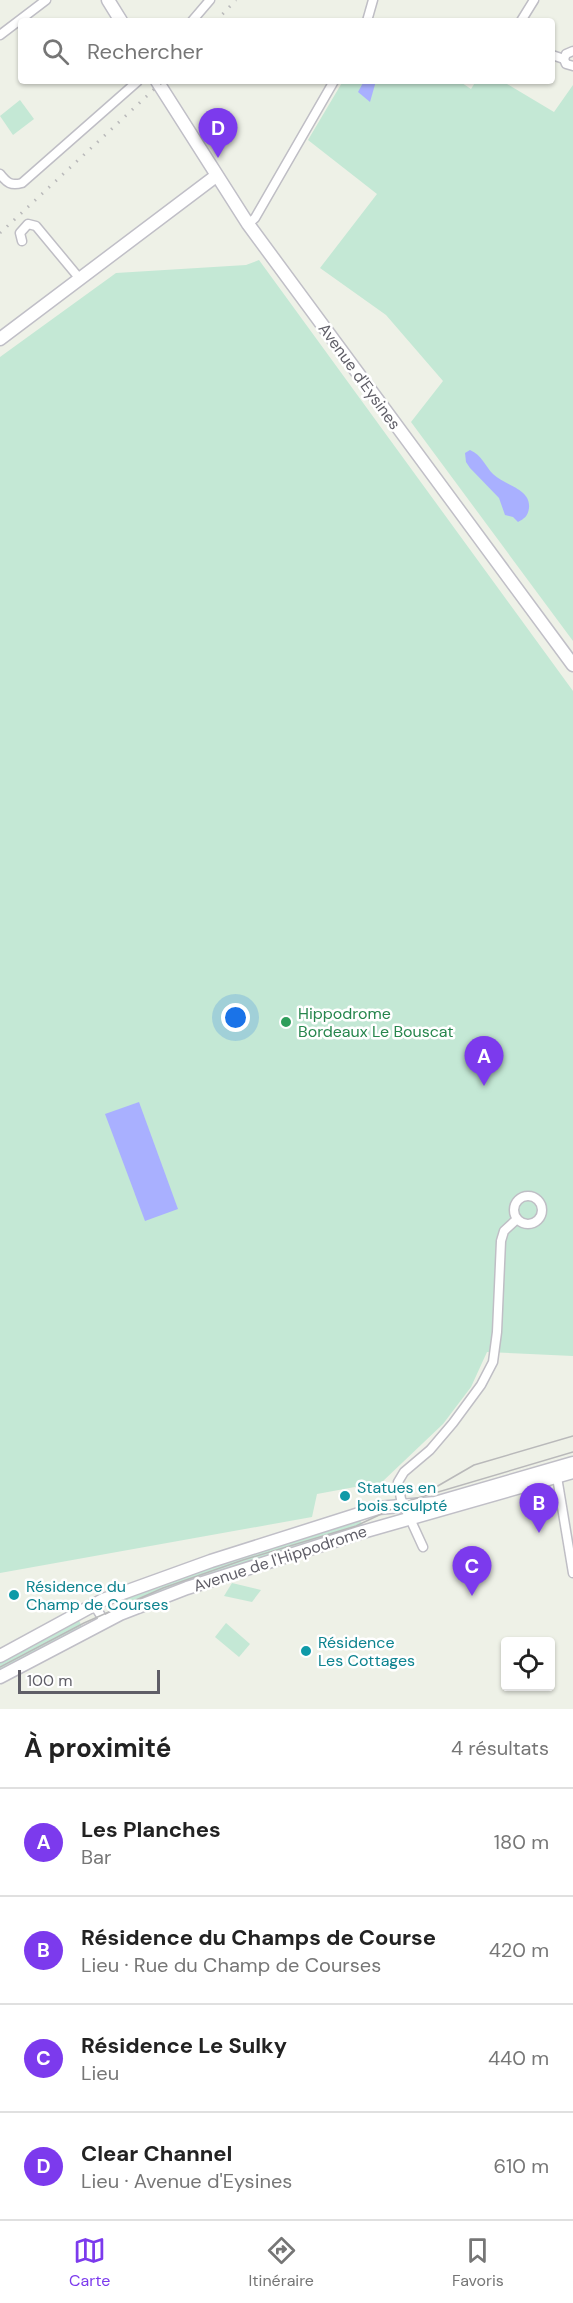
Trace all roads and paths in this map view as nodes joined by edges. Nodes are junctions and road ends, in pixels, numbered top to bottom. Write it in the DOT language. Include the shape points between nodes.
graph roads {
  1 [pos="46,0"];
  2 [pos="108,0"];
  3 [pos="210,0"];
  4 [pos="374,0"];
  5 [pos="534,0"];
  6 [pos="22,18"];
  7 [pos="119,18"];
  8 [pos="195,18"];
  9 [pos="368,18"];
  10 [pos="523,18"];
  11 [pos="18,21"];
  12 [pos="0,35"];
  13 [pos="573,51"];
  14 [pos="555,56"];
  15 [pos="564,59"];
  16 [pos="573,66"];
  17 [pos="135,84"];
  18 [pos="159,84"];
  19 [pos="332,84"];
  20 [pos="0,174"];
  21 [pos="216,176"];
  22 [pos="248,224"];
  23 [pos="22,241"];
  24 [pos="80,279"];
  25 [pos="0,339"];
  26 [pos="573,665"];
  27 [pos="517,1220"];
  28 [pos="573,1465"];
  29 [pos="544,1471"];
  30 [pos="573,1472"];
  31 [pos="557,1477"];
  32 [pos="404,1506"];
  33 [pos="410,1519"];
  34 [pos="423,1547"];
  35 [pos="573,1573"];
  36 [pos="94,1605"];
  37 [pos="105,1622"];
  38 [pos="0,1656"];
  39 [pos="0,1677"];
  1 -- 6 [label="street"];
  2 -- 7 [label="street"];
  3 -- 8 [label="street"];
  4 -- 9 [label="street"];
  5 -- 10 [label="street"];
  11 -- 12 [label="street"];
  13 -- 15 [label="street"];
  14 -- 15 [label="street"];
  15 -- 16 [label="street"];
  17 -- 20 [label="street" via="22,183 7,183"];
  18 -- 21 [label="street, Avenue d'Eysines"];
  19 -- 22 [label="street"];
  21 -- 22 [label="street, Avenue d'Eysines"];
  21 -- 24 [label="street"];
  22 -- 26 [label="street, Avenue d'Eysines"];
  23 -- 24 [label="street" via="20,233 28,224 36,226"];
  24 -- 25 [label="street"];
  27 -- 32 [label="street" via="504,1232 501,1241 493,1362 469,1403 399,1479"];
  28 -- 29 [label="street, Avenue de l'Hippodrome"];
  28 -- 31 [label="street"];
  29 -- 31 [label="street"];
  29 -- 32 [label="street, Avenue de l'Hippodrome" via="445,1500"];
  30 -- 31 [label="street, Avenue de l'Hippodrome"];
  31 -- 33 [label="street, Avenue de l'Hippodrome"];
  31 -- 35 [label="street"];
  32 -- 33 [label="street"];
  32 -- 36 [label="street, Avenue de l'Hippodrome" via="378,1508 231,1555"];
  33 -- 34 [label="street"];
  33 -- 37 [label="street, Avenue de l'Hippodrome" via="216,1577"];
  36 -- 37 [label="street"];
  36 -- 38 [label="street, Avenue de l'Hippodrome"];
  37 -- 39 [label="street, Avenue de l'Hippodrome"];
}
